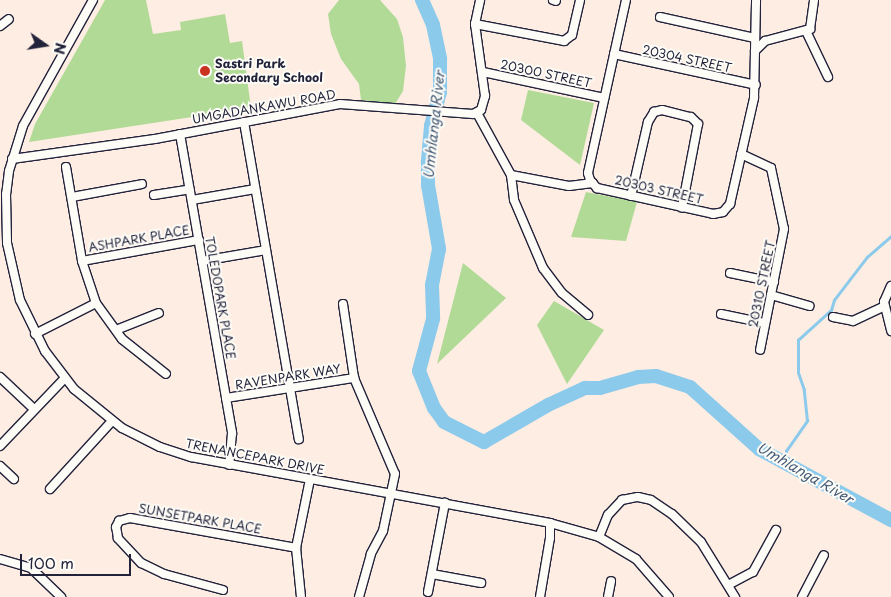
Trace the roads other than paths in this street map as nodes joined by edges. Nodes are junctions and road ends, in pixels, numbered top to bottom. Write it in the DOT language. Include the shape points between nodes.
graph roads {
  1 [pos="93,0"];
  2 [pos="480,0"];
  3 [pos="580,0"];
  4 [pos="626,0"];
  5 [pos="756,0"];
  6 [pos="814,0"];
  7 [pos="660,17"];
  8 [pos="9,19"];
  9 [pos="475,24"];
  10 [pos="0,26"];
  11 [pos="806,31"];
  12 [pos="755,38"];
  13 [pos="755,51"];
  14 [pos="614,54"];
  15 [pos="483,72"];
  16 [pos="828,77"];
  17 [pos="756,85"];
  18 [pos="604,98"];
  19 [pos="478,113"];
  20 [pos="244,122"];
  21 [pos="180,134"];
  22 [pos="741,154"];
  23 [pos="12,159"];
  24 [pos="66,167"];
  25 [pos="510,175"];
  26 [pos="592,183"];
  27 [pos="142,184"];
  28 [pos="190,189"];
  29 [pos="255,189"];
  30 [pos="154,195"];
  31 [pos="631,196"];
  32 [pos="72,197"];
  33 [pos="192,200"];
  34 [pos="682,207"];
  35 [pos="3,221"];
  36 [pos="199,240"];
  37 [pos="266,250"];
  38 [pos="82,261"];
  39 [pos="202,261"];
  40 [pos="730,273"];
  41 [pos="774,282"];
  42 [pos="891,286"];
  43 [pos="771,295"];
  44 [pos="96,303"];
  45 [pos="343,304"];
  46 [pos="809,306"];
  47 [pos="885,306"];
  48 [pos="159,312"];
  49 [pos="720,314"];
  50 [pos="588,316"];
  51 [pos="833,317"];
  52 [pos="765,323"];
  53 [pos="116,330"];
  54 [pos="891,331"];
  55 [pos="35,334"];
  56 [pos="760,350"];
  57 [pos="166,374"];
  58 [pos="0,377"];
  59 [pos="65,378"];
  60 [pos="354,378"];
  61 [pos="290,386"];
  62 [pos="226,398"];
  63 [pos="34,409"];
  64 [pos="112,421"];
  65 [pos="299,439"];
  66 [pos="0,446"];
  67 [pos="229,465"];
  68 [pos="0,466"];
  69 [pos="14,479"];
  70 [pos="310,479"];
  71 [pos="50,489"];
  72 [pos="392,494"];
  73 [pos="445,503"];
  74 [pos="550,523"];
  75 [pos="776,530"];
  76 [pos="599,536"];
  77 [pos="296,548"];
  78 [pos="824,555"];
  79 [pos="0,559"];
  80 [pos="432,574"];
  81 [pos="611,581"];
  82 [pos="482,583"];
  83 [pos="730,584"];
  84 [pos="223,590"];
  85 [pos="428,592"];
  86 [pos="61,597"];
  87 [pos="301,597"];
  88 [pos="359,597"];
  89 [pos="540,597"];
  90 [pos="608,597"];
  91 [pos="669,597"];
  92 [pos="735,597"];
  93 [pos="802,597"];
  1 -- 23 [label="street, TRENANCEPARK DRIVE" via="32,106"];
  2 -- 9 [label="street"];
  3 -- 9 [label="street" via="572,35 564,41"];
  4 -- 14 [label="street"];
  5 -- 12 [label="street, 20303 STREET"];
  6 -- 11 [label="street" via="812,25"];
  7 -- 12 [label="street"];
  8 -- 10 [label="street"];
  9 -- 15 [label="street"];
  11 -- 13 [label="street" via="765,41"];
  11 -- 16 [label="street"];
  12 -- 13 [label="street, 20303 STREET"];
  13 -- 17 [label="street, 20303 STREET"];
  14 -- 17 [label="street, 20304 STREET"];
  14 -- 18 [label="street"];
  15 -- 18 [label="street, 20300 STREET"];
  15 -- 19 [label="street" via="485,96"];
  17 -- 22 [label="street, 20303 STREET"];
  18 -- 26 [label="street" via="588,173"];
  19 -- 20 [label="street, UMGADANKAWU ROAD" via="340,104"];
  19 -- 25 [label="street"];
  20 -- 21 [label="street, UMGADANKAWU ROAD"];
  20 -- 29 [label="street"];
  21 -- 23 [label="street, UMGADANKAWU ROAD"];
  21 -- 28 [label="street, TOLEDOPARK PLACE"];
  22 -- 34 [label="street, 20303 STREET" via="727,209 713,214"];
  22 -- 41 [label="street, 20310 STREET" via="767,164 777,185 784,229"];
  23 -- 35 [label="street, TRENANCEPARK DRIVE"];
  24 -- 32 [label="street"];
  25 -- 26 [label="street" via="570,186"];
  25 -- 50 [label="street" via="514,200 543,268 562,293"];
  26 -- 31 [label="street, 20303 STREET" via="597,188"];
  27 -- 32 [label="street"];
  28 -- 30 [label="street"];
  28 -- 33 [label="street, TOLEDOPARK PLACE"];
  29 -- 33 [label="street"];
  29 -- 37 [label="street"];
  31 -- 34 [label="street, 20303 STREET"];
  31 -- 34 [label="street" via="648,122 654,112 662,110 691,117 698,124"];
  32 -- 38 [label="street"];
  33 -- 36 [label="street, TOLEDOPARK PLACE"];
  35 -- 55 [label="street, TRENANCEPARK DRIVE" via="16,286"];
  36 -- 38 [label="street, ASHPARK PLACE"];
  36 -- 39 [label="street, TOLEDOPARK PLACE"];
  37 -- 39 [label="street"];
  37 -- 61 [label="street"];
  38 -- 44 [label="street"];
  39 -- 62 [label="street, TOLEDOPARK PLACE"];
  40 -- 41 [label="street"];
  41 -- 43 [label="street, 20310 STREET"];
  42 -- 47 [label="street"];
  43 -- 46 [label="street"];
  43 -- 52 [label="street, 20310 STREET"];
  44 -- 53 [label="street"];
  44 -- 55 [label="street"];
  45 -- 60 [label="street"];
  47 -- 51 [label="street" via="853,321"];
  47 -- 54 [label="street"];
  48 -- 53 [label="street"];
  49 -- 52 [label="street"];
  52 -- 56 [label="street, 20310 STREET"];
  53 -- 57 [label="street" via="132,348"];
  55 -- 59 [label="street, TRENANCEPARK DRIVE"];
  58 -- 63 [label="street"];
  59 -- 63 [label="street"];
  59 -- 64 [label="street, TRENANCEPARK DRIVE"];
  60 -- 61 [label="street, RAVENPARK WAY"];
  60 -- 72 [label="street" via="393,466"];
  61 -- 62 [label="street, RAVENPARK WAY"];
  61 -- 65 [label="street"];
  62 -- 67 [label="street, TOLEDOPARK PLACE" via="232,433"];
  63 -- 66 [label="street"];
  64 -- 67 [label="street, TRENANCEPARK DRIVE" via="160,447"];
  64 -- 71 [label="street"];
  67 -- 70 [label="street, TRENANCEPARK DRIVE"];
  68 -- 69 [label="street"];
  70 -- 72 [label="street, TRENANCEPARK DRIVE"];
  70 -- 77 [label="street"];
  72 -- 73 [label="street, TRENANCEPARK DRIVE"];
  72 -- 88 [label="street" via="383,531 371,554"];
  73 -- 74 [label="street, TRENANCEPARK DRIVE"];
  73 -- 80 [label="street"];
  74 -- 76 [label="street, TRENANCEPARK DRIVE"];
  74 -- 89 [label="street"];
  75 -- 83 [label="street" via="753,572"];
  76 -- 83 [label="street" via="616,504 633,497 651,500 672,514 701,542"];
  76 -- 91 [label="street, TRENANCEPARK DRIVE" via="636,559"];
  77 -- 84 [label="street, SUNSETPARK PLACE" via="130,518 119,521 118,538 141,563 164,574"];
  77 -- 87 [label="street"];
  78 -- 93 [label="street"];
  79 -- 86 [label="street" via="31,568"];
  80 -- 82 [label="street"];
  80 -- 85 [label="street"];
  81 -- 90 [label="street"];
  83 -- 92 [label="street"];
}
